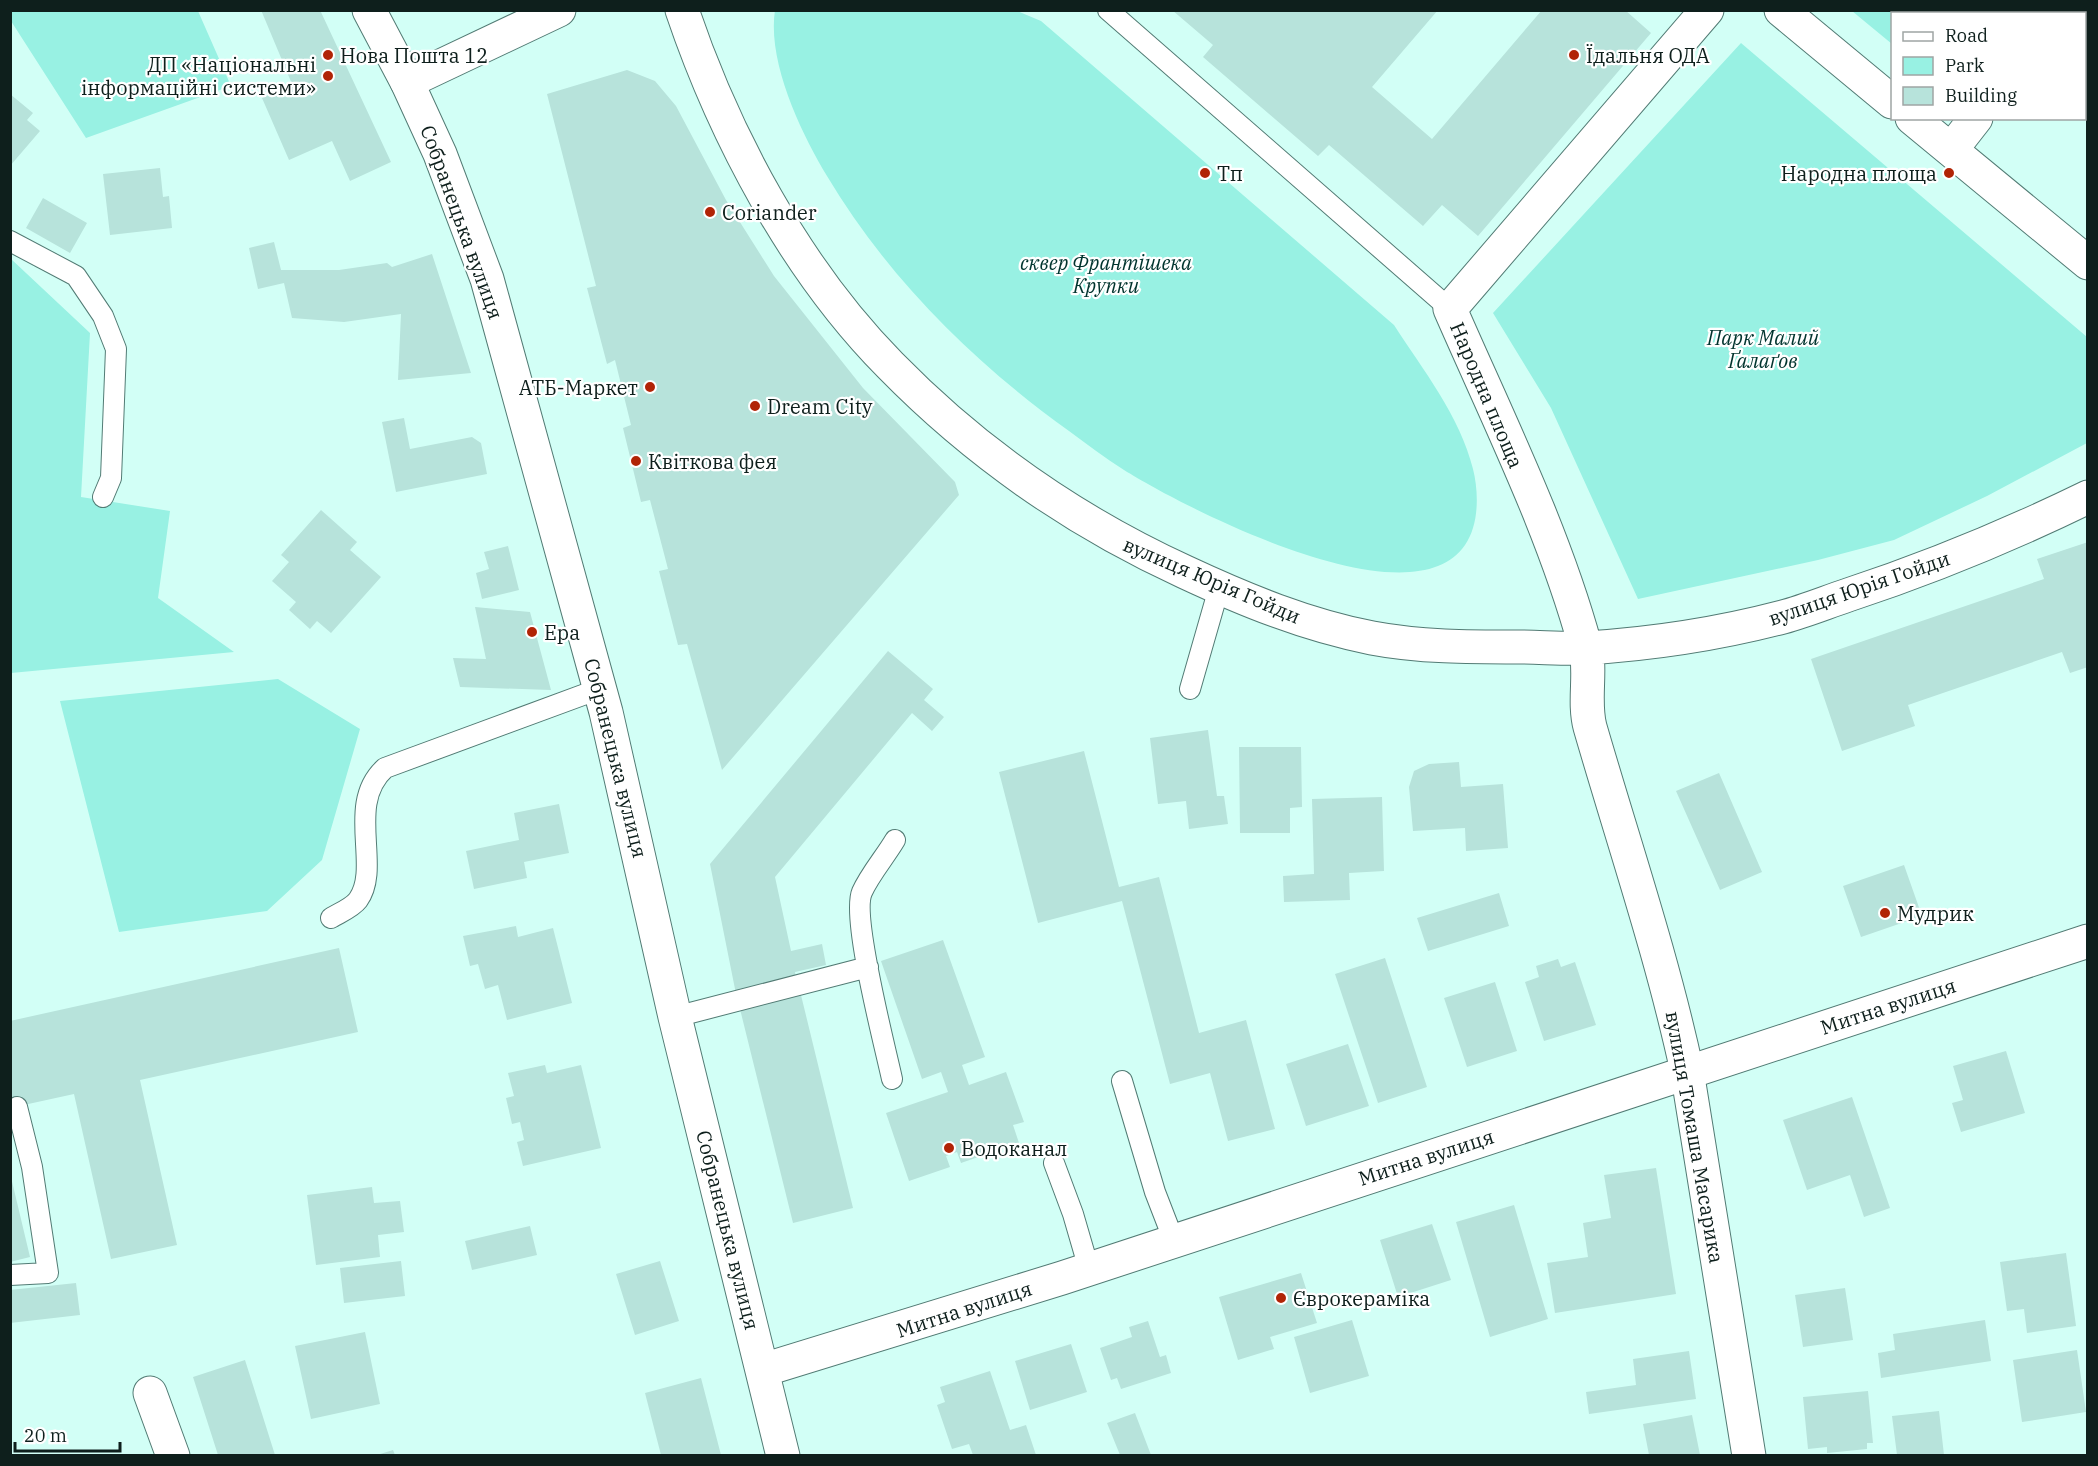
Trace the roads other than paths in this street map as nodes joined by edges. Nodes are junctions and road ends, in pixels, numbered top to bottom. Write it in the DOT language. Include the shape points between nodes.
graph roads {
  1 [pos="369,10"];
  2 [pos="559,10"];
  3 [pos="682,10"];
  4 [pos="1108,10"];
  5 [pos="1707,10"];
  6 [pos="1781,10"];
  7 [pos="407,82"];
  8 [pos="1891,100"];
  9 [pos="1914,120"];
  10 [pos="1974,120"];
  11 [pos="1951,150"];
  12 [pos="10,241"];
  13 [pos="2088,262"];
  14 [pos="1450,309"];
  15 [pos="103,497"];
  16 [pos="2088,497"];
  17 [pos="1219,588"];
  18 [pos="1586,648"];
  19 [pos="599,689"];
  20 [pos="1190,689"];
  21 [pos="895,840"];
  22 [pos="331,918"];
  23 [pos="2088,941"];
  24 [pos="868,967"];
  25 [pos="675,1017"];
  26 [pos="1687,1071"];
  27 [pos="892,1079"];
  28 [pos="1122,1082"];
  29 [pos="17,1107"];
  30 [pos="1054,1163"];
  31 [pos="1174,1241"];
  32 [pos="1089,1269"];
  33 [pos="10,1275"];
  34 [pos="763,1370"];
  35 [pos="150,1392"];
  36 [pos="173,1455"];
  37 [pos="783,1455"];
  38 [pos="1749,1455"];
  1 -- 7 [label="street, Собранецька вулиця"];
  2 -- 7 [label="street"];
  3 -- 17 [label="street, вулиця Юрія Гойди" via="732,135 766,196 831,295 889,364 969,437 1061,506 1128,546"];
  4 -- 14 [label="lane"];
  5 -- 14 [label="street, Народна площа"];
  6 -- 8 [label="street"];
  7 -- 19 [label="street, Собранецька вулиця" via="440,154 487,279"];
  9 -- 11 [label="street"];
  10 -- 11 [label="street"];
  11 -- 13 [label="street"];
  12 -- 15 [label="lane" via="76,276 103,316 116,349 111,478"];
  14 -- 18 [label="street, Народна площа" via="1550,542"];
  16 -- 18 [label="street, вулиця Юрія Гойди" via="1906,576 1783,617 1678,637"];
  17 -- 18 [label="street, вулиця Юрія Гойди" via="1297,619 1375,639 1465,647"];
  17 -- 20 [label="lane"];
  18 -- 26 [label="street, вулиця Томаша Масарика" via="1589,723 1652,933"];
  19 -- 22 [label="lane" via="386,768 375,777 367,797 365,887 357,902"];
  19 -- 25 [label="street, Собранецька вулиця"];
  21 -- 24 [label="lane" via="861,893"];
  23 -- 26 [label="street, Митна вулиця"];
  24 -- 25 [label="lane"];
  24 -- 27 [label="lane"];
  25 -- 34 [label="street, Собранецька вулиця"];
  26 -- 31 [label="street, Митна вулиця"];
  26 -- 38 [label="street, вулиця Томаша Масарика"];
  28 -- 31 [label="lane"];
  29 -- 33 [label="lane" via="32,1167 48,1273"];
  30 -- 32 [label="lane"];
  31 -- 32 [label="street, Митна вулиця"];
  32 -- 34 [label="street, Митна вулиця"];
  34 -- 37 [label="street, Собранецька вулиця"];
  35 -- 36 [label="street"];
}
